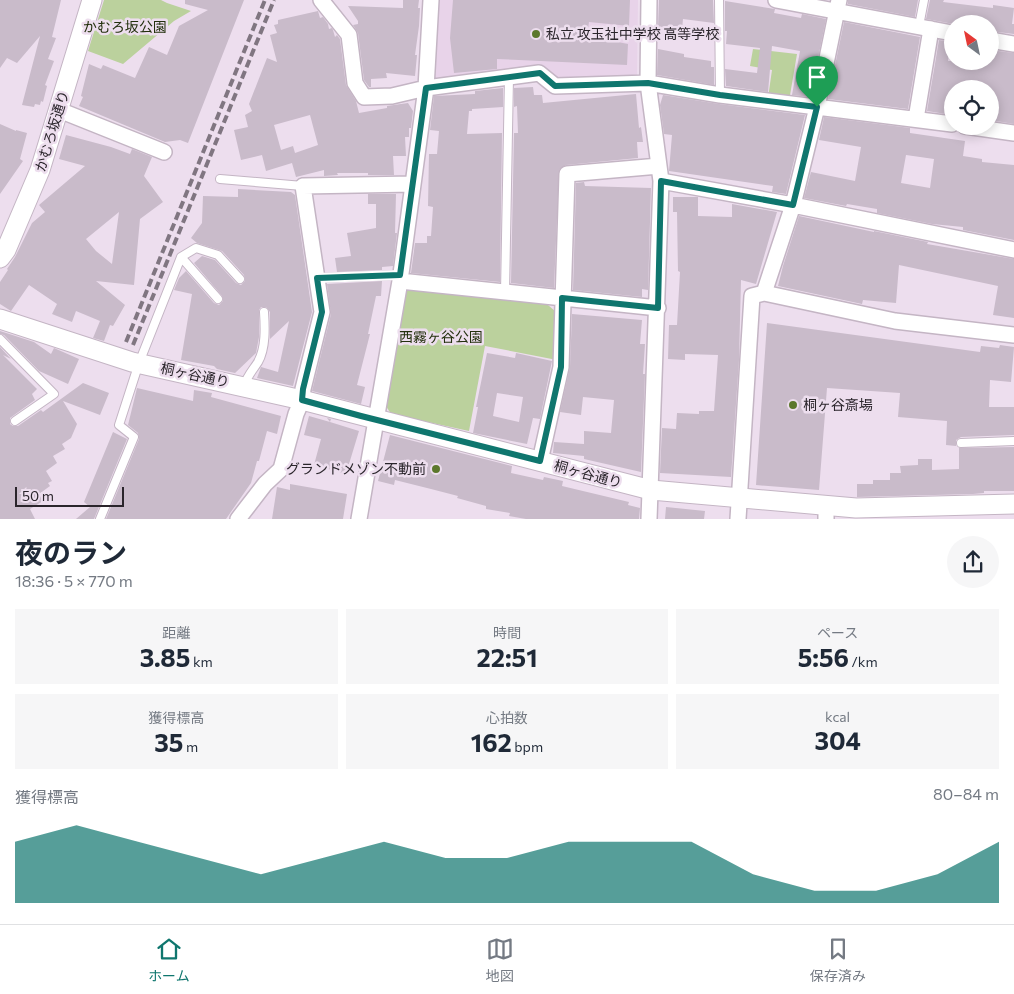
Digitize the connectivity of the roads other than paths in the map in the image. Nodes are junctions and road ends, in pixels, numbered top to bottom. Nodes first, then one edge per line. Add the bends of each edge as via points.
1 (92, 0) edge
2 (321, 0) edge
3 (431, 0) edge
4 (649, 0) edge
5 (719, 0) edge
6 (776, 0) edge
7 (924, 0) edge
8 (838, 6) edge
9 (925, 28) junction
10 (944, 32) edge
11 (999, 42) edge
12 (1014, 44) edge
13 (509, 77) junction
14 (648, 83) junction
15 (426, 88) junction
16 (720, 95) junction
17 (817, 107) junction
18 (59, 110) junction
19 (916, 119) junction
20 (944, 123) edge
21 (999, 131) edge
22 (1014, 133) edge
23 (164, 152) dead end
24 (660, 174) junction
25 (220, 179) dead end
26 (413, 184) junction
27 (303, 186) junction
28 (793, 205) junction
29 (1014, 250) edge
30 (181, 257) junction
31 (0, 258) edge
32 (317, 278) junction
33 (400, 278) junction
34 (240, 279) dead end
35 (505, 292) junction
36 (764, 293) junction
37 (218, 298) dead end
38 (562, 298) junction
39 (658, 308) junction
40 (264, 312) dead end
41 (0, 319) edge
42 (1014, 335) edge
43 (0, 339) edge
44 (139, 363) junction
45 (244, 386) junction
46 (302, 400) junction
47 (376, 420) junction
48 (15, 421) dead end
49 (1014, 442) edge
50 (961, 443) dead end
51 (540, 461) junction
52 (651, 490) junction
53 (740, 498) junction
54 (1014, 504) edge
55 (826, 512) edge
56 (903, 513) edge
57 (100, 519) edge
58 (238, 519) edge
59 (359, 519) edge
60 (649, 519) edge
61 (738, 519) edge

1 - 18 street, かむろ坂通り
2 - 15 street via 349,35 355,83 364,97 392,96
3 - 15 street
4 - 14 street
5 - 16 lane
6 - 8 street
7 - 9 lane
8 - 9 street
8 - 17 street
9 - 10 street
9 - 19 street
11 - 12 street
13 - 14 street via 540,73 555,86
13 - 15 street
13 - 35 lane
14 - 16 street
14 - 24 street
15 - 26 street
16 - 17 street
17 - 19 street
17 - 28 street
18 - 23 street
18 - 31 street, かむろ坂通り via 40,170
19 - 20 street
21 - 22 street
24 - 28 street
24 - 38 street via 566,174
24 - 39 street
25 - 27 lane
26 - 27 street
26 - 33 street
27 - 32 street
28 - 29 street
28 - 36 street
30 - 34 lane via 196,248 218,255
30 - 37 lane
30 - 44 lane
32 - 33 lane
32 - 46 street via 322,312
33 - 35 street
33 - 47 street
35 - 38 street
36 - 42 street via 895,321
36 - 53 street via 752,296
38 - 39 street
38 - 51 street via 561,367
39 - 52 street
40 - 45 lane via 265,334 259,360
41 - 44 street, 桐ヶ谷通り
43 - 48 lane via 54,394
44 - 45 street, 桐ヶ谷通り
44 - 57 lane via 119,425 134,438
45 - 46 street, 桐ヶ谷通り
46 - 47 street, 桐ヶ谷通り
46 - 58 street via 281,469
47 - 51 street, 桐ヶ谷通り
47 - 59 street
49 - 50 lane
51 - 52 street, 桐ヶ谷通り
52 - 53 street, 桐ヶ谷通り
52 - 60 street
53 - 55 street, 桐ヶ谷通り
53 - 61 street
54 - 56 street, 桐ヶ谷通り
55 - 56 street, 桐ヶ谷通り via 856,508

